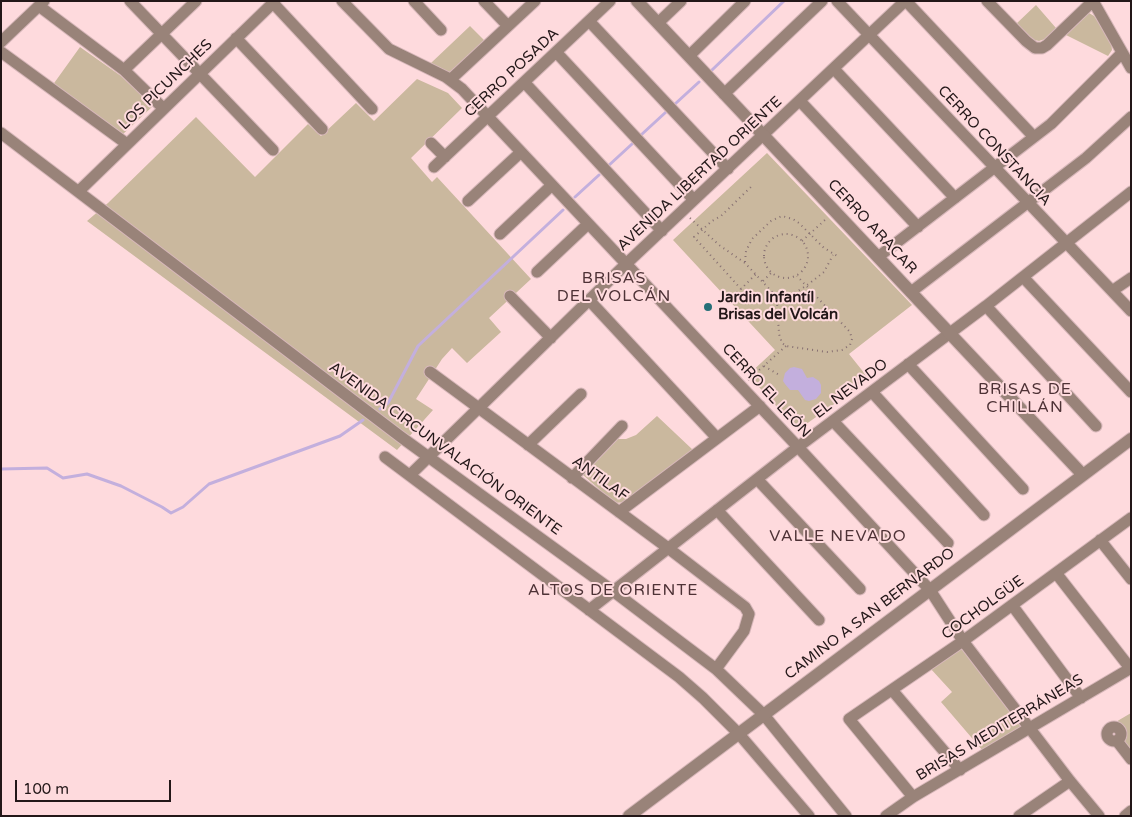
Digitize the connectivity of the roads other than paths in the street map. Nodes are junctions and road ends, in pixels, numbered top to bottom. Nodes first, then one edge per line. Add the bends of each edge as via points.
1 (130, 1) edge
2 (196, 1) edge
3 (342, 1) edge
4 (414, 1) edge
5 (484, 1) edge
6 (535, 1) edge
7 (610, 1) edge
8 (637, 1) edge
9 (681, 1) edge
10 (745, 1) edge
11 (822, 1) edge
12 (837, 1) edge
13 (906, 1) edge
14 (987, 1) edge
15 (1093, 1) edge
16 (274, 2) edge
17 (36, 4) edge
18 (589, 21) junction
19 (658, 24) junction
20 (508, 26) junction
21 (441, 30) dead end
22 (162, 34) junction
23 (869, 36) junction
24 (236, 38) junction
25 (1, 42) edge
26 (1, 52) edge
27 (556, 52) junction
28 (1122, 53) junction
29 (689, 56) junction
30 (1131, 68) edge
31 (834, 69) junction
32 (124, 70) junction
33 (200, 73) junction
34 (450, 80) junction
35 (524, 82) junction
36 (724, 94) junction
37 (800, 101) junction
38 (163, 108) junction
39 (372, 108) dead end
40 (487, 116) junction
41 (1131, 117) edge
42 (322, 129) dead end
43 (1, 133) edge
44 (763, 135) junction
45 (1034, 137) junction
46 (431, 143) dead end
47 (127, 144) junction
48 (273, 150) dead end
49 (520, 152) junction
50 (445, 157) junction
51 (434, 167) dead end
52 (994, 168) junction
53 (728, 169) junction
54 (552, 185) junction
55 (79, 191) junction
56 (1131, 192) edge
57 (955, 198) junction
58 (694, 200) junction
59 (468, 201) dead end
60 (1028, 203) junction
61 (588, 224) junction
62 (918, 226) junction
63 (662, 231) junction
64 (500, 234) dead end
65 (1066, 244) junction
66 (878, 257) junction
67 (626, 264) junction
68 (537, 272) dead end
69 (1023, 277) junction
70 (1131, 278) edge
71 (1112, 291) junction
72 (911, 292) junction
73 (510, 296) dead end
74 (589, 300) junction
75 (986, 306) junction
76 (1131, 310) edge
77 (950, 333) junction
78 (550, 338) junction
79 (908, 364) junction
80 (430, 372) dead end
81 (872, 392) junction
82 (1131, 392) edge
83 (581, 394) dead end
84 (760, 406) junction
85 (479, 408) junction
86 (833, 421) junction
87 (622, 426) dead end
88 (1096, 426) dead end
89 (718, 438) junction
90 (1131, 439) edge
91 (528, 445) junction
92 (798, 447) junction
93 (385, 457) dead end
94 (429, 457) junction
95 (410, 475) junction
96 (1083, 475) junction
97 (572, 478) junction
98 (757, 479) junction
99 (1023, 489) dead end
100 (718, 510) junction
101 (619, 512) junction
102 (984, 515) dead end
103 (1131, 518) edge
104 (1100, 540) junction
105 (948, 543) dead end
106 (668, 548) junction
107 (1056, 573) junction
108 (1131, 579) edge
109 (860, 590) dead end
110 (930, 590) junction
111 (613, 591) junction
112 (1012, 605) junction
113 (589, 610) junction
114 (819, 620) dead end
115 (963, 641) junction
116 (1130, 668) edge
117 (716, 669) junction
118 (892, 690) junction
119 (1080, 698) junction
120 (764, 715) junction
121 (1030, 727) junction
122 (739, 734) junction
123 (1117, 741) dead end
124 (1131, 759) edge
125 (960, 770) junction
126 (1070, 781) junction
127 (913, 797) junction
128 (1131, 811) edge
129 (629, 816) edge
130 (809, 816) edge
131 (846, 816) edge
132 (886, 816) edge
133 (1019, 816) edge
134 (1099, 816) edge
135 (1125, 816) edge

1 - 22 street
2 - 22 street
3 - 34 street, CERRO EL LEÓN via 389,49
4 - 21 street
5 - 20 street
6 - 20 street
7 - 18 street, CERRO POSADA
8 - 19 street, CERRO ARACAR
9 - 19 street
10 - 29 street
11 - 36 street
12 - 23 street, CERRO CONSTANCIA
13 - 23 street, AVENIDA LIBERTAD ORIENTE
13 - 45 street
14 - 15 street via 1026,42 1042,48
15 - 28 street
16 - 24 street, LOS PICUNCHES
16 - 39 street
17 - 25 street
17 - 32 street
18 - 27 street, CERRO POSADA
18 - 53 street
19 - 29 street, CERRO ARACAR
20 - 34 street
22 - 32 street
22 - 33 street
23 - 31 street, AVENIDA LIBERTAD ORIENTE
23 - 52 street, CERRO CONSTANCIA
24 - 33 street, LOS PICUNCHES
24 - 42 street
26 - 47 street
27 - 35 street, CERRO POSADA
27 - 58 street
28 - 30 street
28 - 45 street
29 - 36 street, CERRO ARACAR
31 - 37 street, AVENIDA LIBERTAD ORIENTE
31 - 57 street
32 - 38 street
33 - 38 street, LOS PICUNCHES
33 - 48 street
34 - 40 street, CERRO EL LEÓN
35 - 40 street, CERRO POSADA
35 - 63 street
36 - 44 street, CERRO ARACAR
37 - 44 street, AVENIDA LIBERTAD ORIENTE
37 - 62 street
38 - 47 street, LOS PICUNCHES
40 - 49 street, CERRO EL LEÓN
40 - 50 street, CERRO POSADA
41 - 60 street via 1086,158
43 - 55 street, AVENIDA CIRCUNVALACIÓN ORIENTE
44 - 53 street, AVENIDA LIBERTAD ORIENTE
44 - 66 street, CERRO ARACAR
45 - 52 street
46 - 50 street
47 - 55 street, LOS PICUNCHES
49 - 54 street, CERRO EL LEÓN
49 - 59 street
50 - 51 street, CERRO POSADA
52 - 57 street
52 - 60 street, CERRO CONSTANCIA
53 - 58 street, AVENIDA LIBERTAD ORIENTE
54 - 61 street, CERRO EL LEÓN
54 - 64 street
55 - 94 street, AVENIDA CIRCUNVALACIÓN ORIENTE
56 - 65 street, EL NEVADO
57 - 62 street
58 - 63 street, AVENIDA LIBERTAD ORIENTE
60 - 65 street, CERRO CONSTANCIA
60 - 72 street
61 - 67 street, CERRO EL LEÓN
61 - 68 street
62 - 66 street
63 - 67 street, AVENIDA LIBERTAD ORIENTE
65 - 69 street, EL NEVADO
65 - 71 street, CERRO CONSTANCIA
66 - 72 street, CERRO ARACAR
67 - 74 street, AVENIDA LIBERTAD ORIENTE
67 - 84 street, CERRO EL LEÓN
69 - 75 street, EL NEVADO
69 - 82 street
70 - 71 street
71 - 76 street, CERRO CONSTANCIA
72 - 77 street, CERRO ARACAR
73 - 78 street
74 - 78 street, AVENIDA LIBERTAD ORIENTE
74 - 89 street
75 - 77 street, EL NEVADO
75 - 88 street
77 - 79 street, EL NEVADO
77 - 96 street, CERRO ARACAR
78 - 85 street, AVENIDA LIBERTAD ORIENTE
79 - 81 street, EL NEVADO
79 - 99 street
80 - 85 street, ANTILAF
81 - 86 street, EL NEVADO
81 - 102 street
83 - 91 street
84 - 89 street
84 - 92 street, CERRO EL LEÓN
85 - 91 street, ANTILAF
85 - 94 street, AVENIDA LIBERTAD ORIENTE
86 - 92 street, EL NEVADO
86 - 105 street
87 - 97 street
89 - 101 street
90 - 96 street, CAMINO A SAN BERNARDO
91 - 97 street, ANTILAF
92 - 98 street, EL NEVADO
92 - 110 street, CERRO EL LEÓN
93 - 95 street
94 - 95 street, AVENIDA LIBERTAD ORIENTE
94 - 111 street, AVENIDA CIRCUNVALACIÓN ORIENTE
95 - 113 street
96 - 110 street, CAMINO A SAN BERNARDO
97 - 101 street, ANTILAF
98 - 100 street, EL NEVADO
98 - 109 street
100 - 106 street, EL NEVADO
100 - 114 street
101 - 106 street, ANTILAF
103 - 104 street, COCHOLGÜE
104 - 107 street, COCHOLGÜE
104 - 108 street
106 - 111 street, EL NEVADO
106 - 117 street, ANTILAF via 745,607 749,614 744,631
107 - 112 street, COCHOLGÜE
107 - 116 street
110 - 115 street, CERRO EL LEÓN
110 - 120 street, CAMINO A SAN BERNARDO
111 - 113 street, EL NEVADO
111 - 117 street, AVENIDA CIRCUNVALACIÓN ORIENTE
112 - 115 street, COCHOLGÜE
112 - 119 street
113 - 122 street via 679,677
115 - 118 street, COCHOLGÜE
115 - 121 street, CERRO EL LEÓN
116 - 119 street, BRISAS MEDITERRÁNEAS
117 - 120 street, AVENIDA CIRCUNVALACIÓN ORIENTE
118 - 125 street
118 - 127 street, COCHOLGÜE via 849,719
119 - 121 street, BRISAS MEDITERRÁNEAS
120 - 122 street, CAMINO A SAN BERNARDO
120 - 131 street, AVENIDA CIRCUNVALACIÓN ORIENTE
121 - 125 street, BRISAS MEDITERRÁNEAS
121 - 126 street, CERRO EL LEÓN
122 - 129 street, CAMINO A SAN BERNARDO
122 - 130 street
123 - 124 street
125 - 127 street, BRISAS MEDITERRÁNEAS
126 - 133 street
126 - 134 street, CERRO EL LEÓN
127 - 132 street, BRISAS MEDITERRÁNEAS
128 - 135 street

